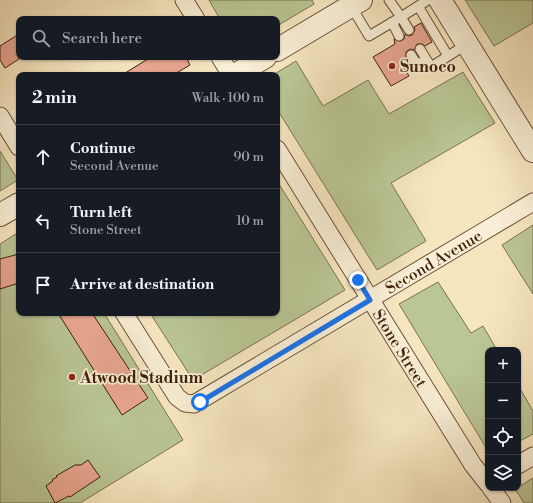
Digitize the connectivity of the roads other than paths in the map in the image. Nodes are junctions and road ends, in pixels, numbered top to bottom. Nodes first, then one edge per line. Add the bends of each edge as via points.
1 (184, 0) edge
2 (389, 0) edge
3 (428, 0) edge
4 (440, 0) edge
5 (356, 3) edge
6 (418, 6) junction
7 (194, 16) edge
8 (401, 17) junction
9 (392, 22) junction
10 (409, 30) dead end
11 (399, 36) dead end
12 (466, 44) junction
13 (280, 48) edge
14 (420, 49) dead end
15 (411, 55) dead end
16 (448, 56) junction
17 (222, 60) edge
18 (260, 60) edge
19 (428, 62) junction
20 (229, 72) edge
21 (240, 72) edge
22 (0, 116) edge
23 (16, 142) edge
24 (533, 150) edge
25 (280, 155) edge
26 (533, 202) edge
27 (16, 206) edge
28 (0, 215) edge
29 (370, 300) junction
30 (126, 316) edge
31 (533, 456) edge
32 (521, 464) edge
33 (485, 480) edge
34 (493, 491) edge
35 (502, 503) edge

1 - 7 street
2 - 8 lane
3 - 6 lane
4 - 12 street
5 - 9 lane via 369,36
5 - 13 street
6 - 8 lane
6 - 16 lane
8 - 9 lane
8 - 10 lane
9 - 11 lane
12 - 16 lane
12 - 24 street
14 - 19 lane
15 - 19 lane via 416,63
16 - 19 lane via 431,67
17 - 20 street
18 - 21 street
22 - 23 street
25 - 29 street, Stone Street
26 - 29 street, Second Avenue
27 - 28 street
29 - 30 street, Second Avenue via 197,403 189,404 176,397
29 - 33 street, Stone Street
31 - 32 street
34 - 35 street

